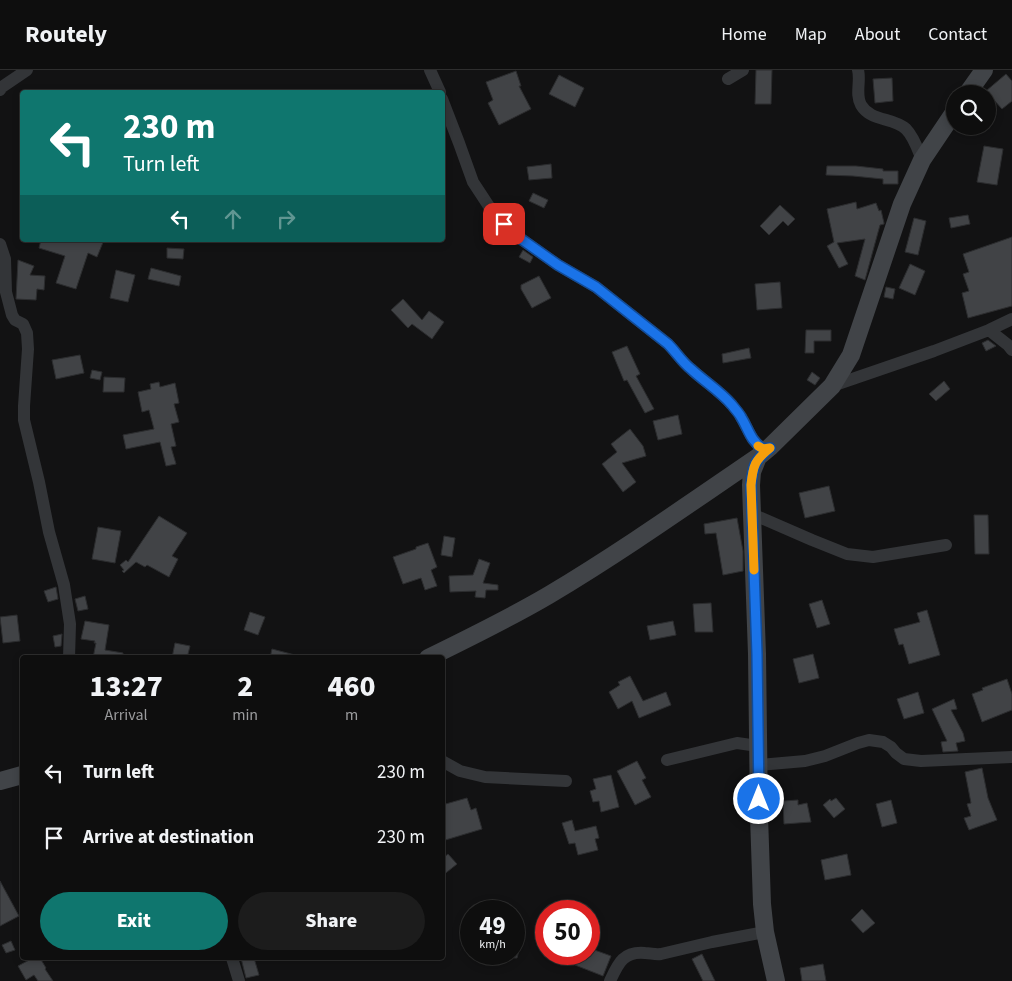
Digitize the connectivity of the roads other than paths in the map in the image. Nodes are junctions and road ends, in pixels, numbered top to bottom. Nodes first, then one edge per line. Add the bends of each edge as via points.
1 (26, 70) edge
2 (430, 70) edge
3 (743, 70) edge
4 (858, 70) edge
5 (984, 70) edge
6 (728, 79) dead end
7 (973, 85) edge
8 (0, 90) edge
9 (439, 90) edge
10 (445, 107) edge
11 (946, 125) edge
12 (922, 160) junction
13 (0, 244) edge
14 (1012, 319) edge
15 (989, 330) junction
16 (1012, 350) edge
17 (832, 386) junction
18 (764, 452) junction
19 (752, 514) junction
20 (946, 545) dead end
21 (69, 655) edge
22 (434, 655) edge
23 (758, 746) junction
24 (1012, 758) edge
25 (667, 760) dead end
26 (445, 762) edge
27 (759, 765) junction
28 (20, 775) edge
29 (0, 780) edge
30 (566, 781) dead end
31 (765, 932) junction
32 (233, 960) edge
33 (239, 981) edge
34 (610, 981) edge
35 (776, 981) edge

1 - 8 street
2 - 9 street
3 - 6 street
4 - 12 street via 862,106 868,114 905,128
5 - 7 main road
10 - 18 street via 473,182 494,214 514,234 596,287 668,344 732,405 756,445
11 - 12 main road
12 - 17 main road via 902,204 851,355
13 - 21 street via 12,315 23,324 27,333 24,420 64,586 70,624
14 - 15 street
15 - 16 street
15 - 17 street
17 - 18 main road
18 - 19 main road via 752,472
18 - 22 main road via 643,536 548,595
19 - 20 street via 847,554 872,557
19 - 23 main road
23 - 25 street via 737,743
23 - 27 main road
24 - 27 street via 904,759 891,746 869,740 805,761
26 - 30 street via 460,771 485,777
27 - 31 main road
28 - 29 main road
31 - 34 street via 662,954 636,953 618,963
31 - 35 main road
32 - 33 street

